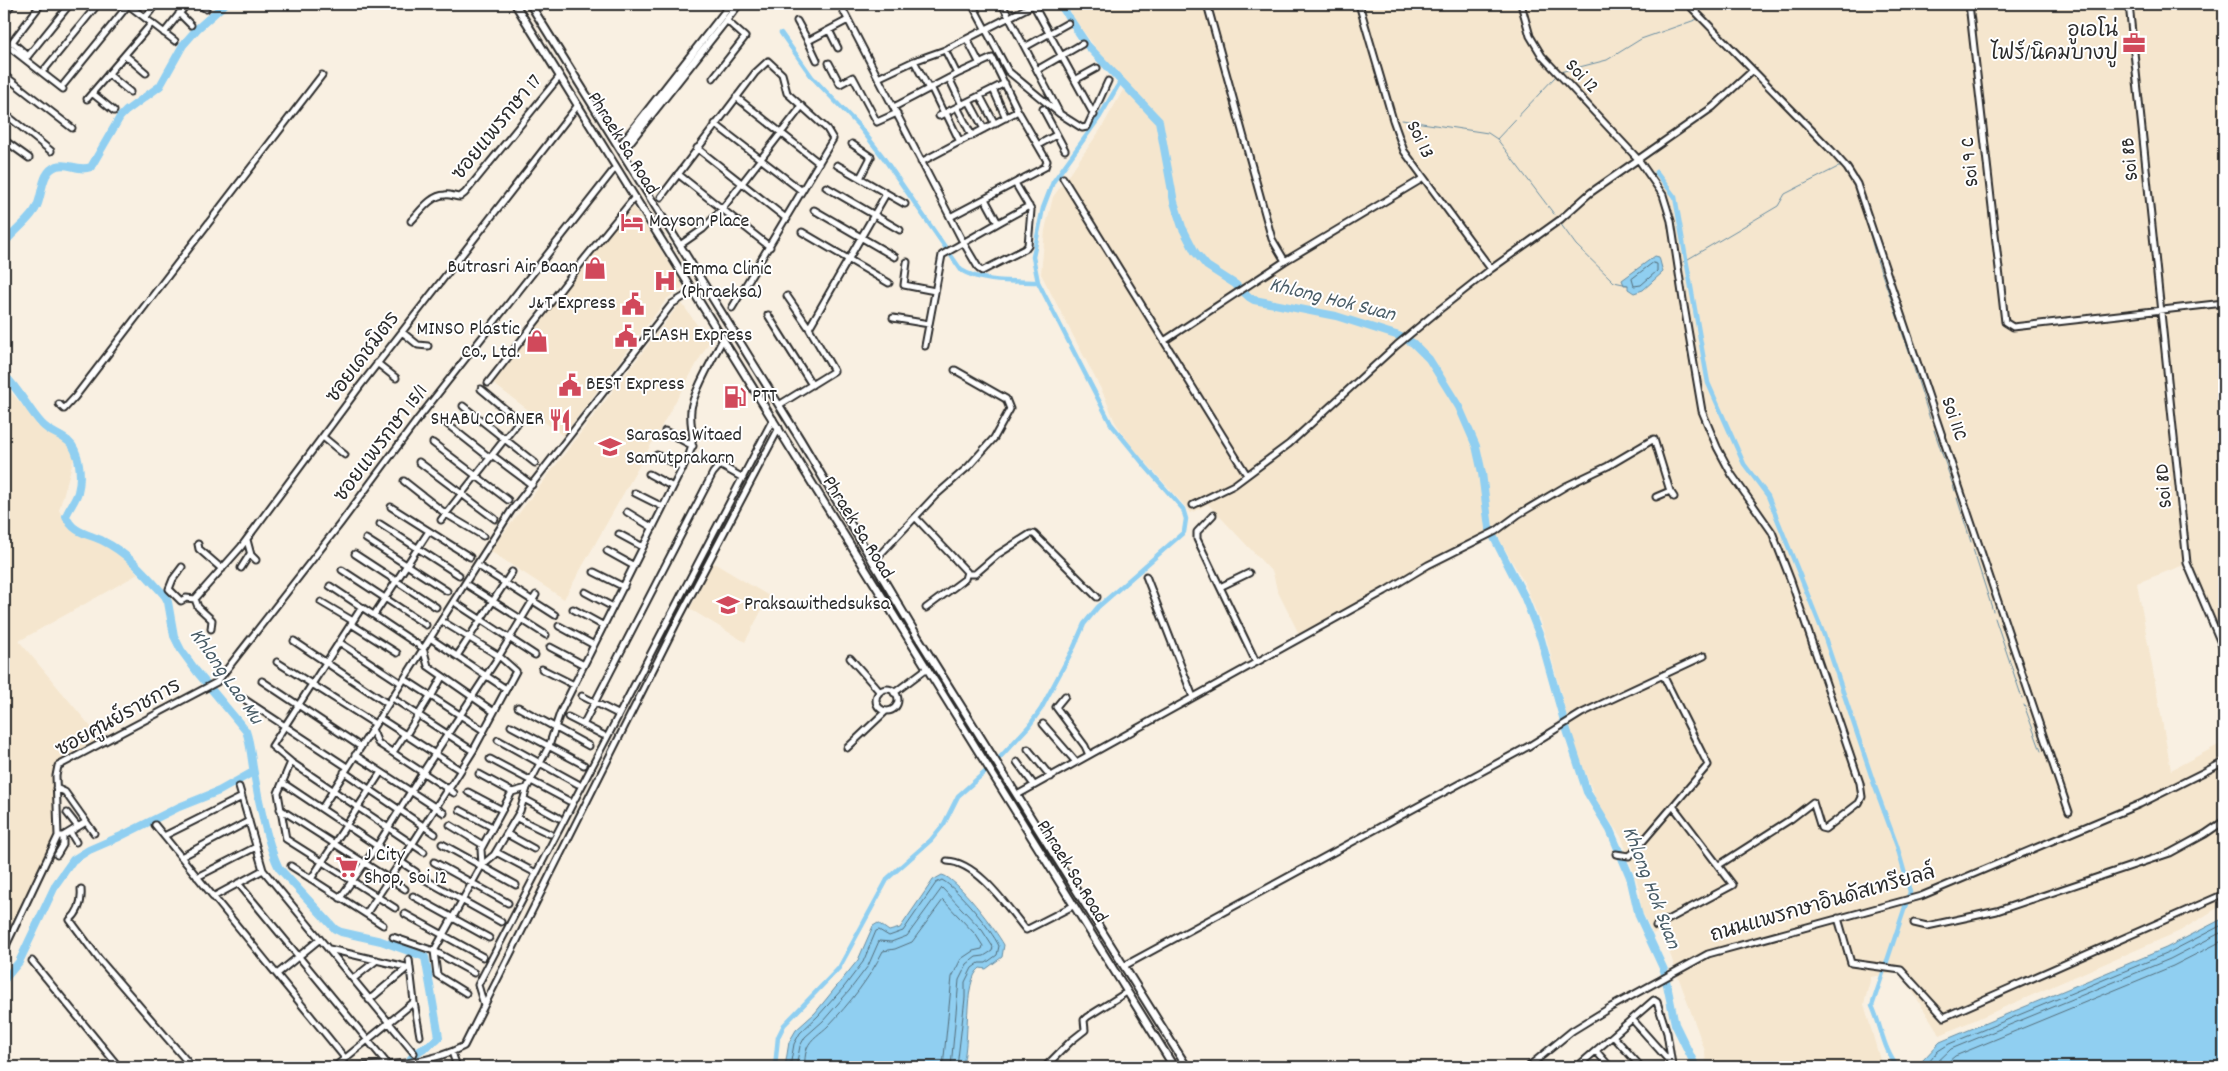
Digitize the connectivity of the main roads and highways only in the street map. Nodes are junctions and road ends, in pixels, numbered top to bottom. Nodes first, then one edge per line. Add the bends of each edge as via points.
1 (515, 4) edge
2 (530, 4) edge
3 (731, 4) edge
4 (739, 4) edge
5 (620, 149) junction
6 (820, 475) junction
7 (810, 482) junction
8 (1165, 1032) junction
9 (1156, 1038) junction
10 (1174, 1067) edge
11 (1187, 1067) edge

1 - 7 main road, Phraek Sa Road
2 - 5 main road, Phraek Sa Road
3 - 5 main road
4 - 5 main road
5 - 6 main road, Phraek Sa Road
6 - 7 main road
6 - 8 main road, Phraek Sa Road
7 - 9 main road, Phraek Sa Road
8 - 9 main road
8 - 11 main road, Phraek Sa Road
9 - 10 main road, Phraek Sa Road

